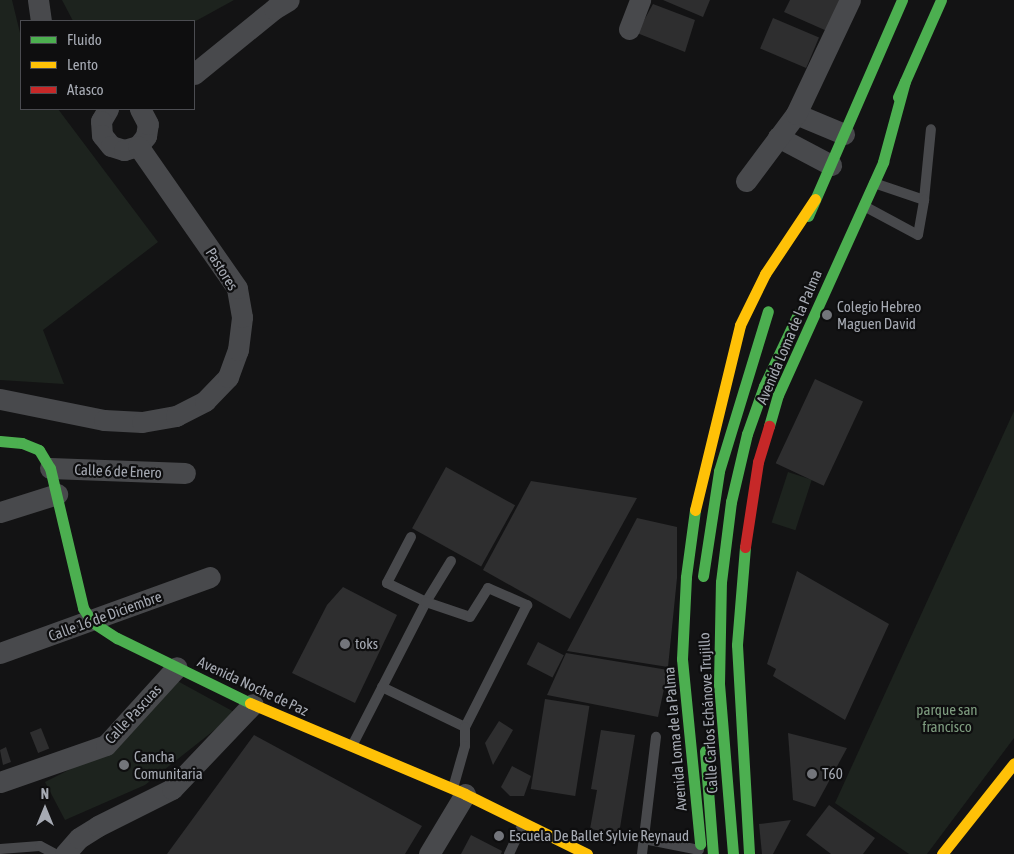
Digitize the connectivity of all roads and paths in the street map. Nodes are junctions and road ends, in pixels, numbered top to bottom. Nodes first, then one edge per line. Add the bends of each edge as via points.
1 (38, 0) edge
2 (289, 0) edge
3 (640, 0) edge
4 (850, 0) edge
5 (902, 0) edge
6 (941, 0) edge
7 (40, 20) edge
8 (629, 29) dead end
9 (195, 73) edge
10 (905, 81) junction
11 (108, 110) edge
12 (148, 114) edge
13 (796, 114) junction
14 (931, 129) dead end
15 (844, 134) junction
16 (778, 138) junction
17 (138, 146) junction
18 (872, 153) dead end
19 (831, 165) junction
20 (746, 181) dead end
21 (873, 182) junction
22 (816, 199) junction
23 (924, 200) junction
24 (863, 205) junction
25 (790, 259) dead end
26 (770, 307) dead end
27 (800, 310) dead end
28 (0, 399) edge
29 (0, 441) edge
30 (50, 468) junction
31 (185, 473) dead end
32 (57, 494) junction
33 (0, 512) edge
34 (411, 537) dead end
35 (451, 561) dead end
36 (210, 577) dead end
37 (701, 591) dead end
38 (426, 602) junction
39 (92, 622) junction
40 (0, 653) edge
41 (177, 667) junction
42 (382, 687) junction
43 (740, 700) junction
44 (684, 702) junction
45 (253, 704) junction
46 (465, 727) junction
47 (704, 736) dead end
48 (656, 737) dead end
49 (352, 746) junction
50 (1014, 763) edge
51 (0, 782) edge
52 (459, 792) junction
53 (524, 823) junction
54 (644, 839) junction
55 (563, 842) junction
56 (0, 849) edge
57 (747, 852) edge
58 (702, 853) edge
59 (55, 854) edge
60 (65, 854) edge
61 (429, 854) edge
62 (509, 854) edge
63 (558, 854) edge
64 (587, 854) edge
65 (642, 854) edge
66 (713, 854) edge
67 (733, 854) edge
68 (942, 854) edge

1 - 7 street
2 - 9 street via 274,8
3 - 8 street
4 - 13 street
5 - 15 street, Avenida Loma de la Palma
6 - 10 street, Avenida Loma de la Palma
10 - 18 street, Avenida Loma de la Palma
10 - 21 street, Avenida Loma de la Palma via 883,162
11 - 17 street via 102,121 102,135 111,146 124,150
12 - 17 street via 146,136
13 - 15 street
13 - 16 street
14 - 23 lane
15 - 19 street, Avenida Loma de la Palma
16 - 19 street
16 - 20 street
17 - 28 street, Pastores via 237,288 242,317 238,350 228,377 198,405 176,416 142,422 104,420
19 - 22 street, Avenida Loma de la Palma
21 - 23 lane
21 - 24 street, Avenida Loma de la Palma
22 - 25 street, Avenida Loma de la Palma
22 - 44 street, Avenida Loma de la Palma via 765,274 744,317 718,402 697,492 686,577
23 - 24 lane via 918,235
24 - 43 street, Avenida Loma de la Palma via 778,395 758,462 744,542 738,626
26 - 37 street, bridge via 719,471
27 - 67 street, Calle Carlos Echánove Trujillo, bridge via 764,386 748,434 731,502 721,582 719,684
29 - 30 street via 22,442 39,450
30 - 31 street, Calle 6 de Enero
30 - 32 street
32 - 33 street
32 - 39 street via 83,608
34 - 38 lane via 387,583
35 - 38 lane
36 - 39 street, Calle 16 de Diciembre
38 - 42 lane
38 - 46 lane via 470,617 488,588 527,605
39 - 40 street, Calle 16 de Diciembre
39 - 41 street, Avenida Noche de Paz
41 - 45 street, Avenida Noche de Paz
41 - 51 street, Calle Pascuas via 106,745
42 - 46 lane
42 - 49 lane
43 - 44 street via 717,711
43 - 57 street, Avenida Loma de la Palma
44 - 58 street, Avenida Loma de la Palma
45 - 49 street, Avenida Noche de Paz
45 - 60 street via 172,789 98,826 79,838
46 - 52 lane
47 - 66 street, Calle Carlos Echánove Trujillo, bridge
48 - 54 lane
49 - 52 street, Avenida Noche de Paz
50 - 68 street
52 - 53 street, Avenida Noche de Paz
52 - 61 street
53 - 55 street, Avenida Noche de Paz
53 - 62 lane
54 - 58 lane
54 - 65 lane
55 - 63 lane
55 - 64 street, Avenida Noche de Paz
56 - 59 lane via 40,846

